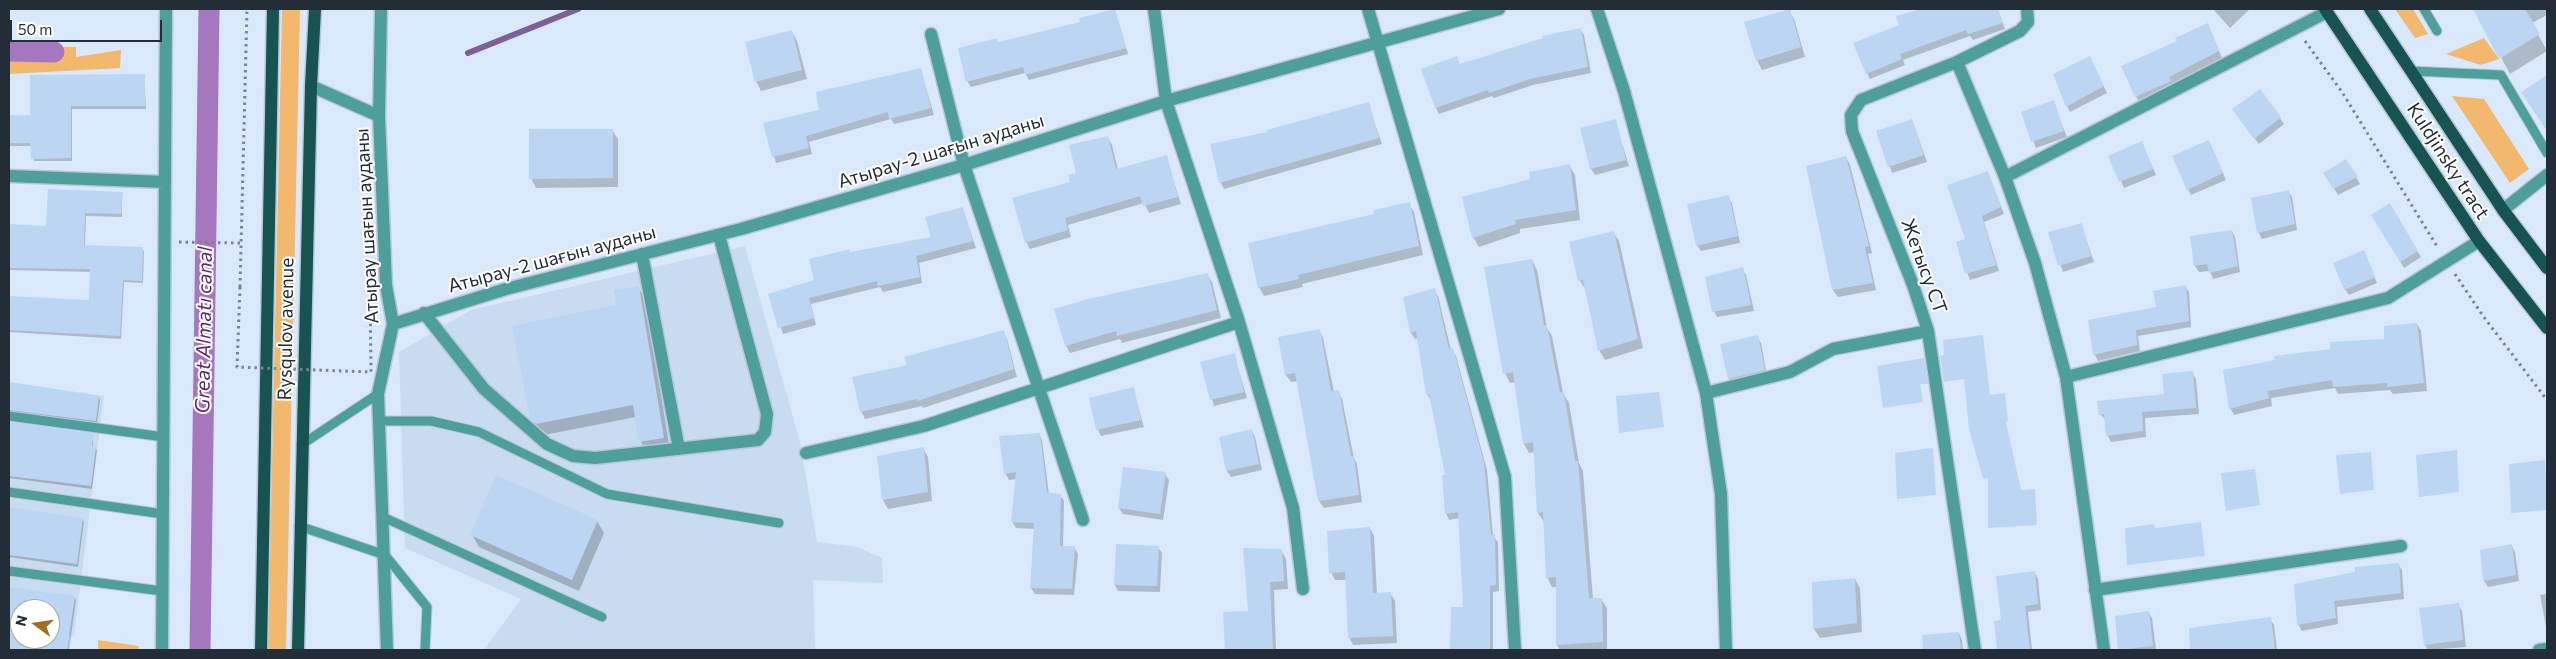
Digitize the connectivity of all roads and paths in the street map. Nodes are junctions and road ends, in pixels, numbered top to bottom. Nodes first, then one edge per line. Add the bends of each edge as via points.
1 (166, 9) edge
2 (247, 9) edge
3 (273, 9) edge
4 (315, 9) edge
5 (381, 9) edge
6 (1154, 9) edge
7 (1368, 9) edge
8 (1499, 9) edge
9 (1597, 9) edge
10 (2027, 9) edge
11 (2370, 9) edge
12 (2424, 9) edge
13 (2326, 10) edge
14 (2297, 29) junction
15 (2437, 31) dead end
16 (931, 34) dead end
17 (1379, 41) junction
18 (1957, 62) junction
19 (2410, 71) junction
20 (311, 86) junction
21 (1166, 101) junction
22 (379, 116) junction
23 (2547, 154) edge
24 (964, 165) junction
25 (2547, 174) edge
26 (9, 176) edge
27 (2005, 177) junction
28 (165, 182) junction
29 (2503, 210) junction
30 (719, 235) junction
31 (2478, 241) junction
32 (181, 242) dead end
33 (241, 243) junction
34 (642, 254) junction
35 (2446, 261) junction
36 (2547, 268) edge
37 (370, 288) dead end
38 (424, 314) junction
39 (1239, 322) junction
40 (393, 324) junction
41 (2547, 328) edge
42 (1928, 331) junction
43 (2066, 377) junction
44 (1040, 388) junction
45 (1706, 393) junction
46 (378, 394) junction
47 (2547, 400) edge
48 (9, 416) edge
49 (380, 421) junction
50 (164, 437) junction
51 (302, 445) junction
52 (678, 449) junction
53 (806, 453) dead end
54 (9, 492) edge
55 (163, 514) junction
56 (383, 517) junction
57 (1083, 520) dead end
58 (779, 523) dead end
59 (299, 526) junction
60 (2401, 546) dead end
61 (385, 555) junction
62 (9, 571) edge
63 (1303, 589) dead end
64 (2095, 590) junction
65 (162, 592) junction
66 (602, 617) dead end
67 (2547, 649) edge
68 (162, 650) edge
69 (261, 650) edge
70 (298, 650) edge
71 (387, 650) edge
72 (425, 650) edge
73 (1515, 650) edge
74 (1726, 650) edge
75 (1975, 650) edge
76 (2104, 650) edge
77 (2539, 650) edge

1 - 28 street
2 - 33 path
3 - 69 main road, Rysqulov avenue
4 - 20 main road, Rysqulov avenue
5 - 22 street, Атырау шағын ауданы
6 - 21 street
7 - 17 street
8 - 17 street, Атырау-2 шағын ауданы
9 - 45 street via 1624,91
10 - 18 street, Жетысу СТ via 2028,22 2020,31
11 - 19 main road, Kuldjinsky tract
12 - 15 lane
13 - 14 street
13 - 31 main road, Kuldjinsky tract
14 - 27 street
14 - 35 path via 2342,92
16 - 24 street
17 - 21 street, Атырау-2 шағын ауданы
17 - 73 street via 1505,477
18 - 27 street
18 - 42 street, Жетысу СТ via 1861,100 1851,114 1852,131
19 - 23 lane via 2501,75
19 - 29 main road, Kuldjinsky tract
20 - 22 street
20 - 51 main road, Rysqulov avenue
21 - 24 street, Атырау-2 шағын ауданы
21 - 39 street
22 - 40 street, Атырау шағын ауданы via 386,285
24 - 30 street, Атырау-2 шағын ауданы
24 - 44 street
25 - 29 street
26 - 28 street
27 - 43 street via 2035,263
28 - 50 street
29 - 36 main road, Kuldjinsky tract
30 - 34 street, Атырау-2 шағын ауданы
30 - 52 street via 767,414 764,432 758,440
31 - 35 street
31 - 41 main road, Kuldjinsky tract
32 - 33 path
33 - 37 path, bridge via 237,367 371,372
34 - 38 street, Атырау-2 шағын ауданы
34 - 52 street
35 - 43 street via 2388,298
35 - 47 path via 2482,316
38 - 40 street, Атырау-2 шағын ауданы
38 - 52 street via 484,389 547,444 573,456 595,458
39 - 44 street
39 - 63 street via 1293,508
40 - 46 street, Атырау шағын ауданы
42 - 45 street via 1833,348 1790,372
42 - 75 street, Жетысу СТ
43 - 64 street
44 - 53 street via 924,426
44 - 57 street
45 - 74 street via 1720,494
46 - 49 street, Атырау шағын ауданы
46 - 51 lane
48 - 50 lane
49 - 56 street, Атырау шағын ауданы
49 - 58 lane via 431,421 479,432 607,494
50 - 55 street
51 - 59 main road, Rysqulov avenue
54 - 55 lane
55 - 65 street
56 - 61 street, Атырау шағын ауданы
56 - 66 lane
59 - 61 lane
59 - 70 main road, Rysqulov avenue
60 - 64 street
61 - 71 street, Атырау шағын ауданы
61 - 72 lane via 427,607
62 - 65 lane
64 - 76 street
65 - 68 street
67 - 77 street

